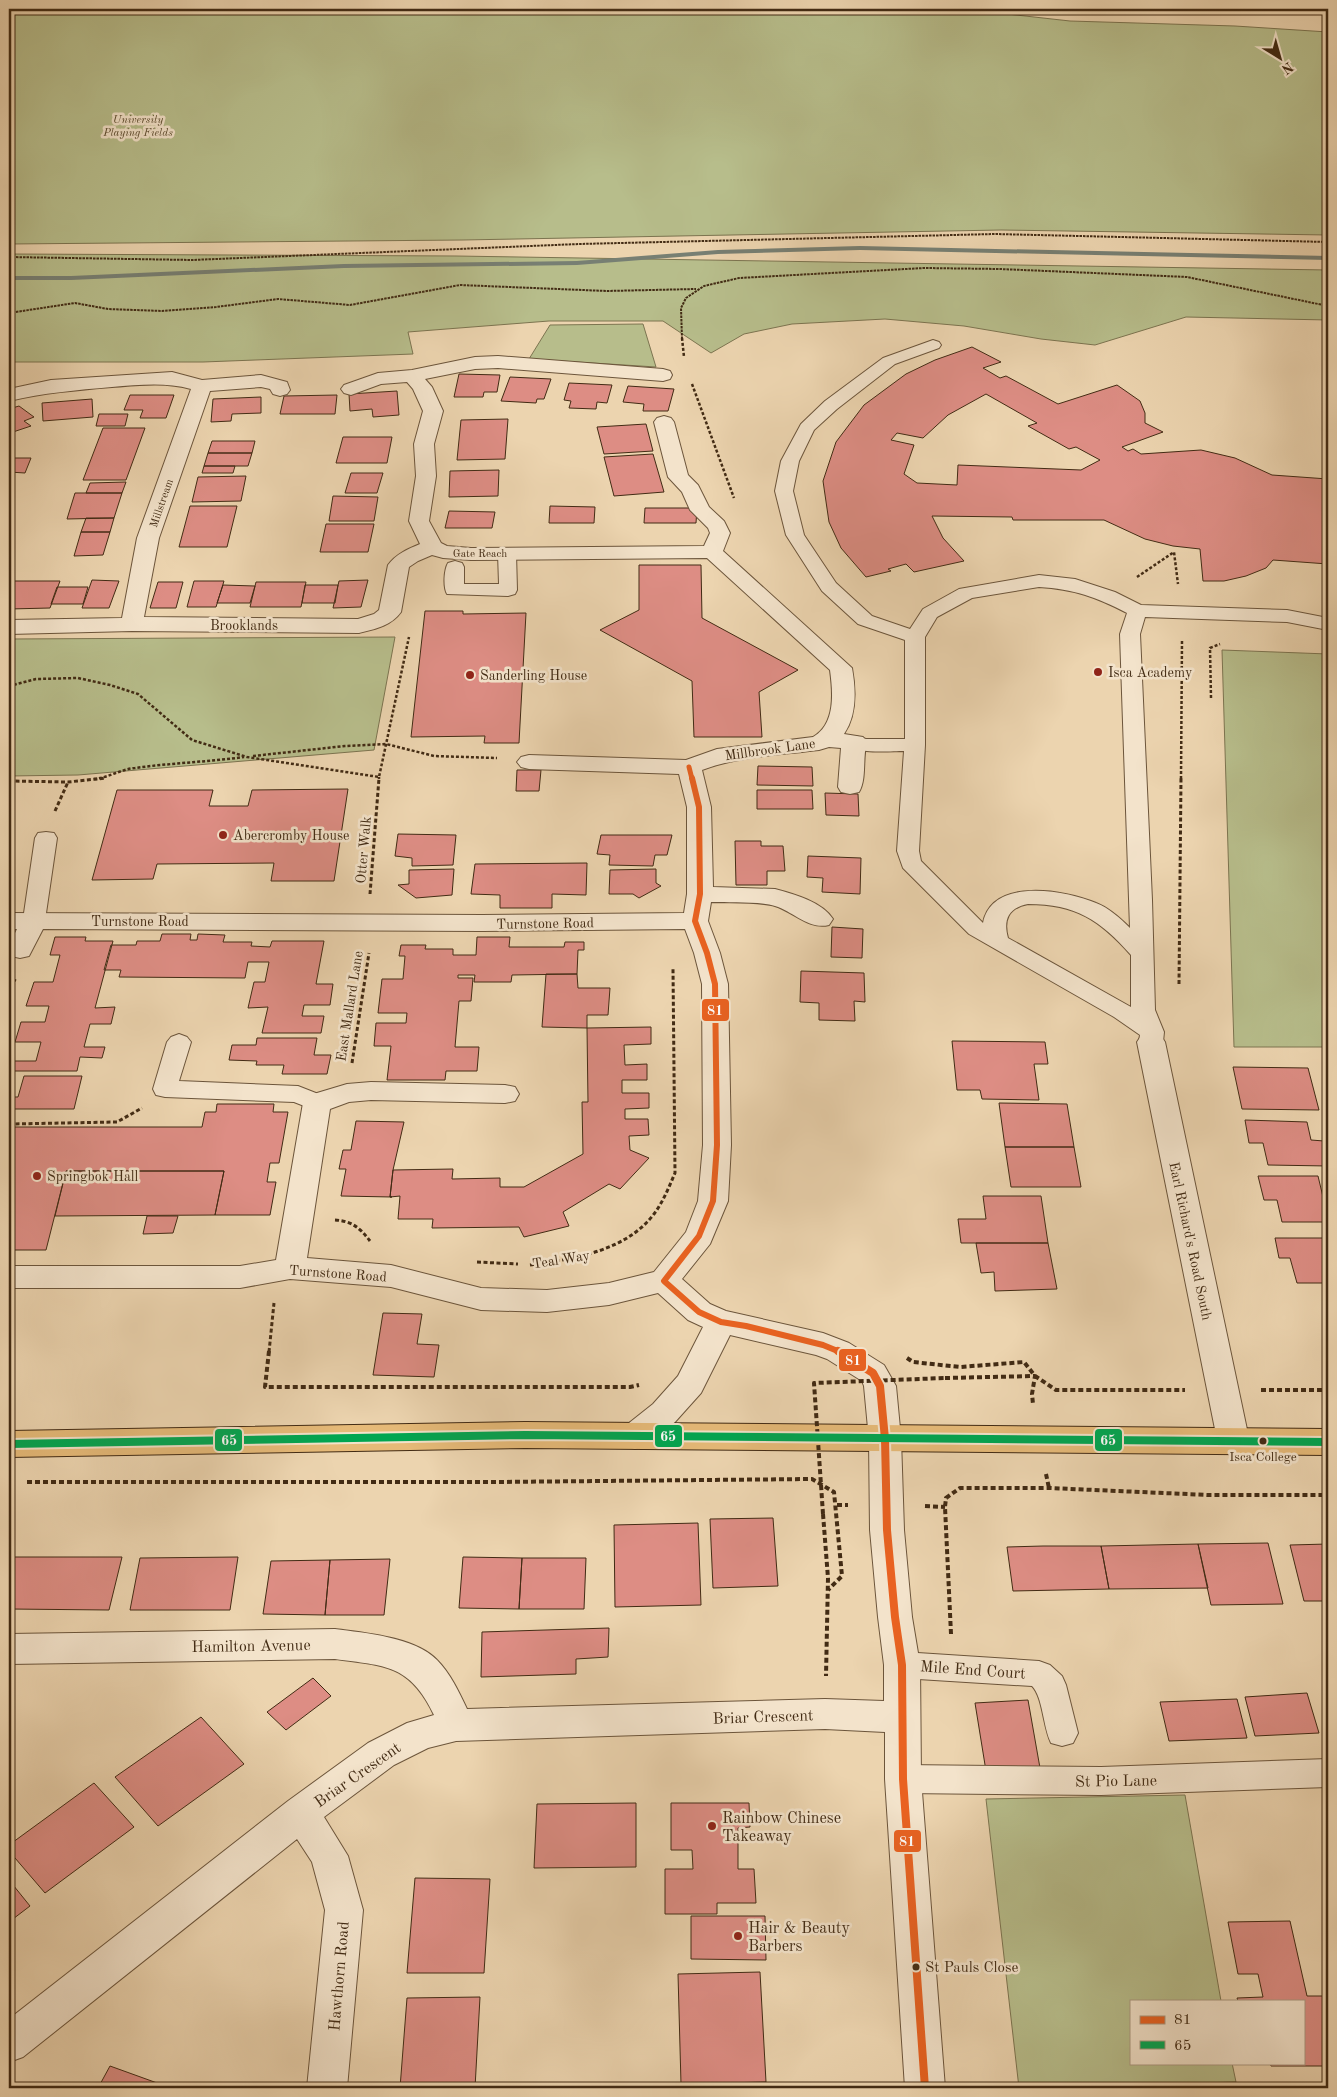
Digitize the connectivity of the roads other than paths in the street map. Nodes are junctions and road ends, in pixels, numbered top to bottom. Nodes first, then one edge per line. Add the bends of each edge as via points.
1 (932, 345) dead end
2 (663, 375) dead end
3 (412, 376) junction
4 (202, 386) junction
5 (280, 390) dead end
6 (351, 390) dead end
7 (9, 395) edge
8 (664, 422) dead end
9 (432, 547) junction
10 (508, 552) junction
11 (712, 552) junction
12 (454, 567) dead end
13 (1137, 611) junction
14 (132, 624) junction
15 (1328, 624) edge
16 (9, 627) edge
17 (915, 637) junction
18 (828, 740) junction
19 (855, 742) junction
20 (915, 745) junction
21 (529, 762) road end
22 (689, 766) junction
23 (850, 787) dead end
24 (46, 838) dead end
25 (697, 907) junction
26 (820, 919) dead end
27 (9, 920) edge
28 (34, 920) junction
29 (998, 942) junction
30 (20, 950) dead end
31 (1142, 954) junction
32 (1152, 1037) junction
33 (179, 1042) dead end
34 (505, 1094) dead end
35 (317, 1103) junction
36 (284, 1269) junction
37 (9, 1277) edge
38 (664, 1281) junction
39 (721, 1322) junction
40 (635, 1436) junction
41 (885, 1439) junction
42 (1233, 1440) junction
43 (1328, 1442) edge
44 (9, 1444) edge
45 (9, 1649) edge
46 (902, 1665) junction
47 (903, 1717) junction
48 (456, 1725) junction
49 (1062, 1733) dead end
50 (1328, 1772) edge
51 (903, 1779) junction
52 (302, 1813) junction
53 (9, 2043) edge
54 (327, 2088) edge
55 (925, 2088) edge

1 - 17 lane via 889,361 831,405 807,428 790,461 784,491 795,535 829,587 865,620
2 - 3 street via 498,362 475,363
3 - 6 street via 378,379
3 - 9 street via 422,387 433,411 424,444 426,476 419,521
4 - 5 street via 261,381 280,386
4 - 7 street via 172,378 139,379 51,386
4 - 14 street, Millstream via 148,538
8 - 11 street via 678,477 691,489 700,510 717,525 720,533
9 - 10 street, Gate Reach via 443,552
9 - 14 street, Brooklands via 410,556 399,566 390,612 382,619 359,626
10 - 11 street, Gate Reach
10 - 12 lane via 508,590 454,590
11 - 18 street, Millbrook Lane via 841,668 844,700 839,722
13 - 15 lane via 1287,616
13 - 17 lane via 1108,596 1068,583 1039,581 1012,584 966,593 930,613
13 - 31 lane via 1130,634
14 - 16 street, Brooklands
17 - 20 lane
18 - 19 street, Millbrook Lane
18 - 22 street, Millbrook Lane via 717,756
19 - 20 lane
19 - 23 street
20 - 29 lane via 908,851 911,862 954,908
21 - 22 street
22 - 25 street via 700,807
24 - 28 lane
25 - 26 street, Turnstone Road via 775,897
25 - 28 street, Turnstone Road via 644,920 618,922
25 - 38 street via 715,984 717,1145 713,1201 699,1236
27 - 28 street, Turnstone Road
28 - 30 street
29 - 31 lane via 994,927 996,916 1012,901 1029,897 1059,899 1097,912 1129,938
29 - 32 lane via 1122,1012
31 - 32 lane via 1143,1010
32 - 42 street, Earl Richard's Road South
33 - 35 lane via 165,1089 298,1094
34 - 35 street via 371,1091 347,1093
35 - 36 street
36 - 37 street, Turnstone Road via 240,1277
36 - 38 street, Turnstone Road via 391,1276 481,1299 547,1301 609,1294
38 - 39 street via 699,1312
39 - 40 street via 690,1384 664,1413
39 - 41 street via 823,1345 873,1374 880,1386
40 - 41 main road
40 - 44 main road via 525,1434
41 - 42 main road
41 - 46 street via 887,1530
42 - 43 main road
45 - 48 street, Hamilton Avenue via 335,1644 384,1652 419,1665 443,1695
46 - 47 street
46 - 49 lane, Mile End Court via 1039,1674 1051,1685
47 - 48 street, Briar Crescent via 825,1714
47 - 51 street
48 - 52 street, Briar Crescent via 420,1734 381,1754
50 - 51 lane, St Pio Lane via 1101,1781
51 - 55 street
52 - 53 street, Briar Crescent
52 - 54 street, Hawthorn Road via 329,1856 344,1910

